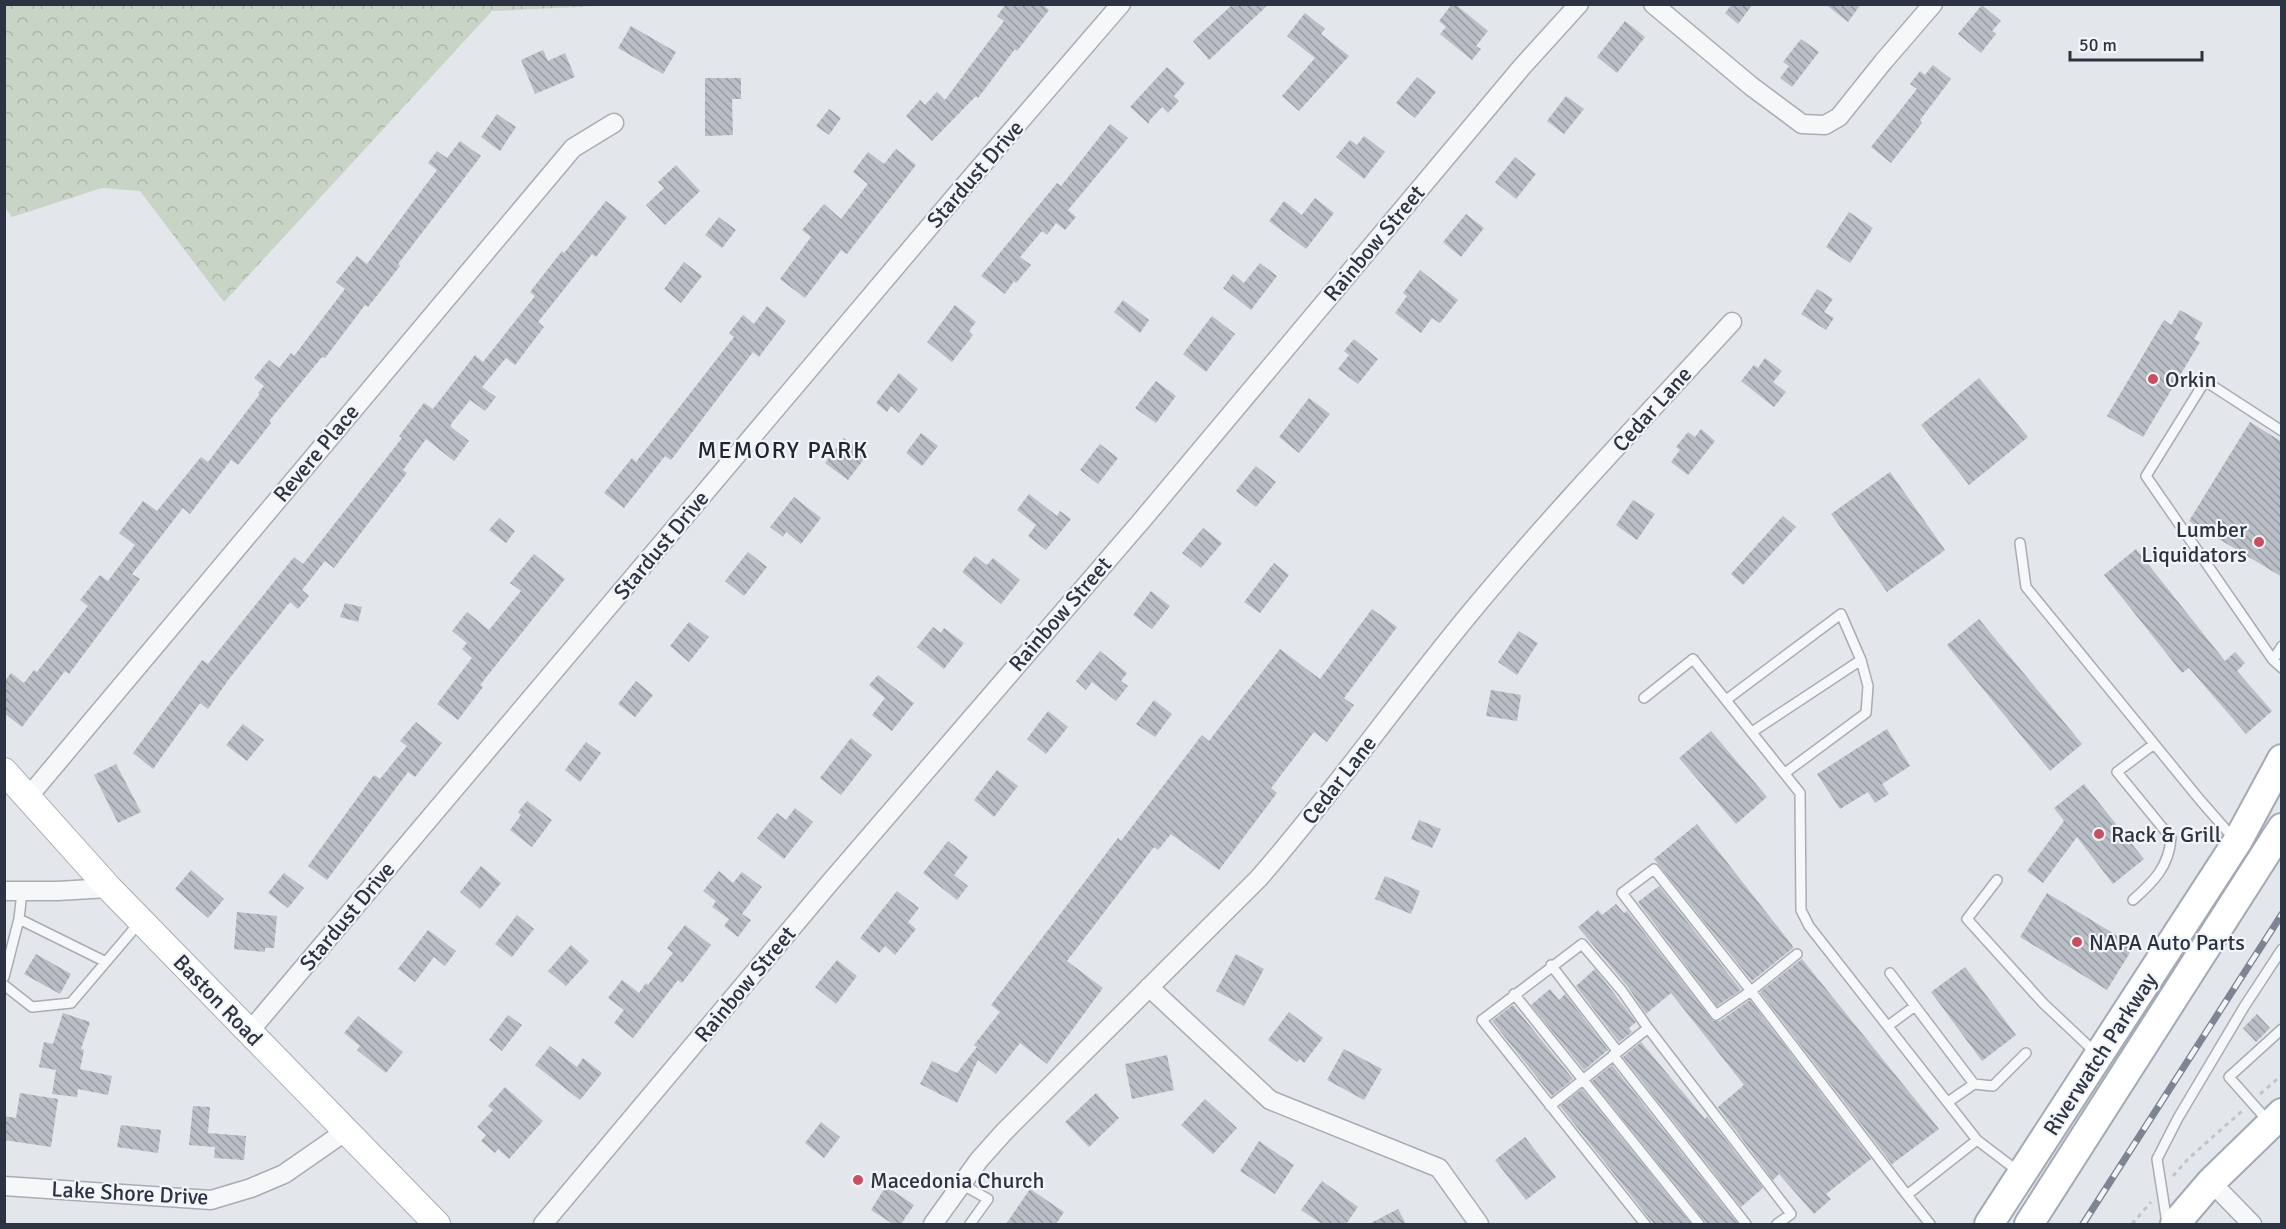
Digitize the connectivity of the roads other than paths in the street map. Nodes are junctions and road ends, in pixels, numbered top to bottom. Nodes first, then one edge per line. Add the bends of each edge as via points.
1 (1121, 4) edge
2 (1579, 4) edge
3 (1653, 4) edge
4 (1933, 4) edge
5 (614, 123) dead end
6 (1732, 322) dead end
7 (2282, 431) edge
8 (2019, 543) dead end
9 (2282, 646) edge
10 (1861, 660) junction
11 (2273, 660) junction
12 (2282, 668) edge
13 (1644, 698) dead end
14 (1726, 700) junction
15 (1752, 732) junction
16 (2154, 744) junction
17 (2282, 759) edge
18 (4, 771) edge
19 (1785, 774) junction
20 (29, 796) junction
21 (2282, 828) edge
22 (2237, 842) junction
23 (1997, 880) dead end
24 (109, 888) junction
25 (13, 891) edge
26 (2133, 900) dead end
27 (19, 919) junction
28 (141, 921) junction
29 (2282, 949) edge
30 (1797, 954) dead end
31 (106, 962) junction
32 (1551, 965) junction
33 (1890, 973) dead end
34 (4, 977) edge
35 (4, 985) edge
36 (1149, 987) junction
37 (1751, 991) junction
38 (1514, 994) junction
39 (1915, 1006) junction
40 (1888, 1026) junction
41 (1648, 1028) junction
42 (249, 1032) junction
43 (2279, 1035) edge
44 (1616, 1053) junction
45 (2026, 1053) dead end
46 (2099, 1056) junction
47 (1582, 1081) junction
48 (1974, 1084) junction
49 (1947, 1102) junction
50 (1550, 1106) junction
51 (2268, 1112) edge
52 (346, 1131) junction
53 (1977, 1140) junction
54 (2021, 1174) junction
55 (2211, 1182) junction
56 (961, 1184) junction
57 (4, 1186) edge
58 (1907, 1195) junction
59 (936, 1223) edge
60 (437, 1224) edge
61 (543, 1224) edge
62 (970, 1224) edge
63 (1479, 1224) edge
64 (1645, 1224) edge
65 (1699, 1224) edge
66 (1746, 1224) edge
67 (1777, 1224) edge
68 (1930, 1224) edge
69 (1989, 1224) edge
70 (2029, 1224) edge
71 (2168, 1224) edge
72 (2175, 1224) edge
73 (2252, 1224) edge

1 - 42 street, Stardust Drive
2 - 61 street, Rainbow Street
3 - 4 street via 1802,124 1825,125 1839,117
5 - 20 street, Revere Place via 573,148
6 - 36 street, Cedar Lane via 1515,559 1273,862
7 - 11 lane via 2205,381 2146,476
8 - 16 lane via 2026,587
9 - 11 lane
10 - 14 lane via 1841,614
10 - 15 lane
10 - 19 lane via 1868,686 1866,713
11 - 12 lane
13 - 14 lane via 1693,659
14 - 15 lane
15 - 19 lane
16 - 22 lane
16 - 26 lane via 2117,772 2171,838 2162,871
17 - 22 main road, Riverwatch Parkway
18 - 20 main road, Baston Road
19 - 40 lane via 1800,793 1801,910 1809,926
20 - 24 main road, Baston Road
21 - 70 main road, Riverwatch Parkway
22 - 46 main road, Riverwatch Parkway
23 - 46 lane via 1967,919 2043,1003
24 - 25 street
24 - 28 main road, Baston Road
25 - 27 lane
27 - 31 lane
27 - 34 lane
28 - 31 lane
28 - 42 main road, Baston Road
29 - 71 lane via 2238,1017 2157,1159
30 - 37 lane
31 - 35 lane via 71,1003 32,1007
32 - 38 lane
32 - 41 lane via 1582,944
32 - 44 lane
33 - 39 lane
36 - 56 street, Cedar Lane via 1004,1132
36 - 63 street via 1270,1100 1439,1168
37 - 37 lane via 1654,868 1622,893 1716,1015
37 - 58 lane
38 - 47 lane
38 - 50 lane via 1482,1020
39 - 40 lane
39 - 48 lane
40 - 49 lane
41 - 44 lane
41 - 67 lane via 1791,1214
42 - 52 main road, Baston Road
43 - 51 lane via 2229,1077
44 - 47 lane
44 - 66 lane
45 - 48 lane via 1993,1086
46 - 54 main road, Riverwatch Parkway
47 - 50 lane
47 - 65 lane
48 - 49 lane
49 - 53 lane
50 - 64 lane
51 - 55 main road
52 - 57 street, Lake Shore Drive via 284,1174 211,1200
52 - 60 main road, Baston Road
53 - 54 lane
53 - 58 lane
54 - 69 main road, Riverwatch Parkway
55 - 72 main road
55 - 73 street
56 - 59 street, Cedar Lane
56 - 62 lane via 988,1199
58 - 68 lane

